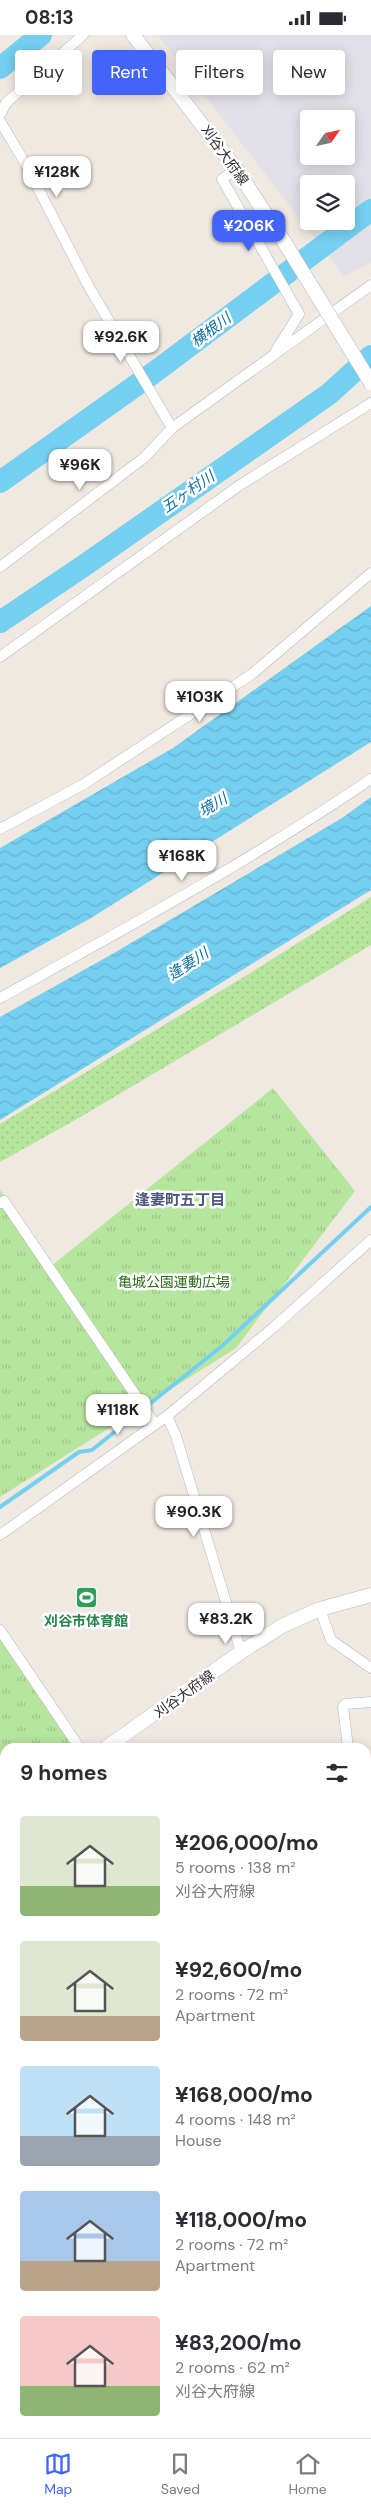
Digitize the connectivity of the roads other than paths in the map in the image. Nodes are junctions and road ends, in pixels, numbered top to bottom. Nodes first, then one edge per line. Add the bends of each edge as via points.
1 (83, 35) edge
2 (133, 35) edge
3 (0, 115) edge
4 (0, 121) edge
5 (236, 169) junction
6 (371, 285) edge
7 (274, 355) junction
8 (371, 383) edge
9 (371, 403) edge
10 (172, 428) junction
11 (0, 567) edge
12 (371, 573) edge
13 (0, 657) edge
14 (371, 779) edge
15 (0, 829) edge
16 (0, 998) edge
17 (0, 1203) edge
18 (371, 1240) edge
19 (167, 1416) junction
20 (156, 1424) junction
21 (0, 1535) edge
22 (371, 1595) edge
23 (320, 1609) junction
24 (0, 1630) edge
25 (241, 1652) junction
26 (371, 1668) edge
27 (371, 1702) edge
28 (76, 1743) edge
29 (113, 1743) edge
30 (347, 1743) edge

1 - 3 street via 6,103
2 - 5 main road, 刈谷大府線
4 - 10 street via 89,287
5 - 7 street via 222,179 299,314
5 - 8 main road, 刈谷大府線, bridge via 284,240
6 - 7 street
7 - 10 street
9 - 13 street via 240,485
10 - 11 street via 144,457
12 - 15 street via 252,674 84,783
14 - 16 street via 304,825 214,879
17 - 20 street via 4,1201
18 - 19 street via 274,1327
19 - 20 street
19 - 25 street
20 - 21 street
22 - 23 main road, 刈谷大府線
23 - 25 main road, 刈谷大府線 via 282,1626
23 - 26 street via 331,1640
24 - 28 street
25 - 29 main road, 刈谷大府線
27 - 30 street via 342,1707

